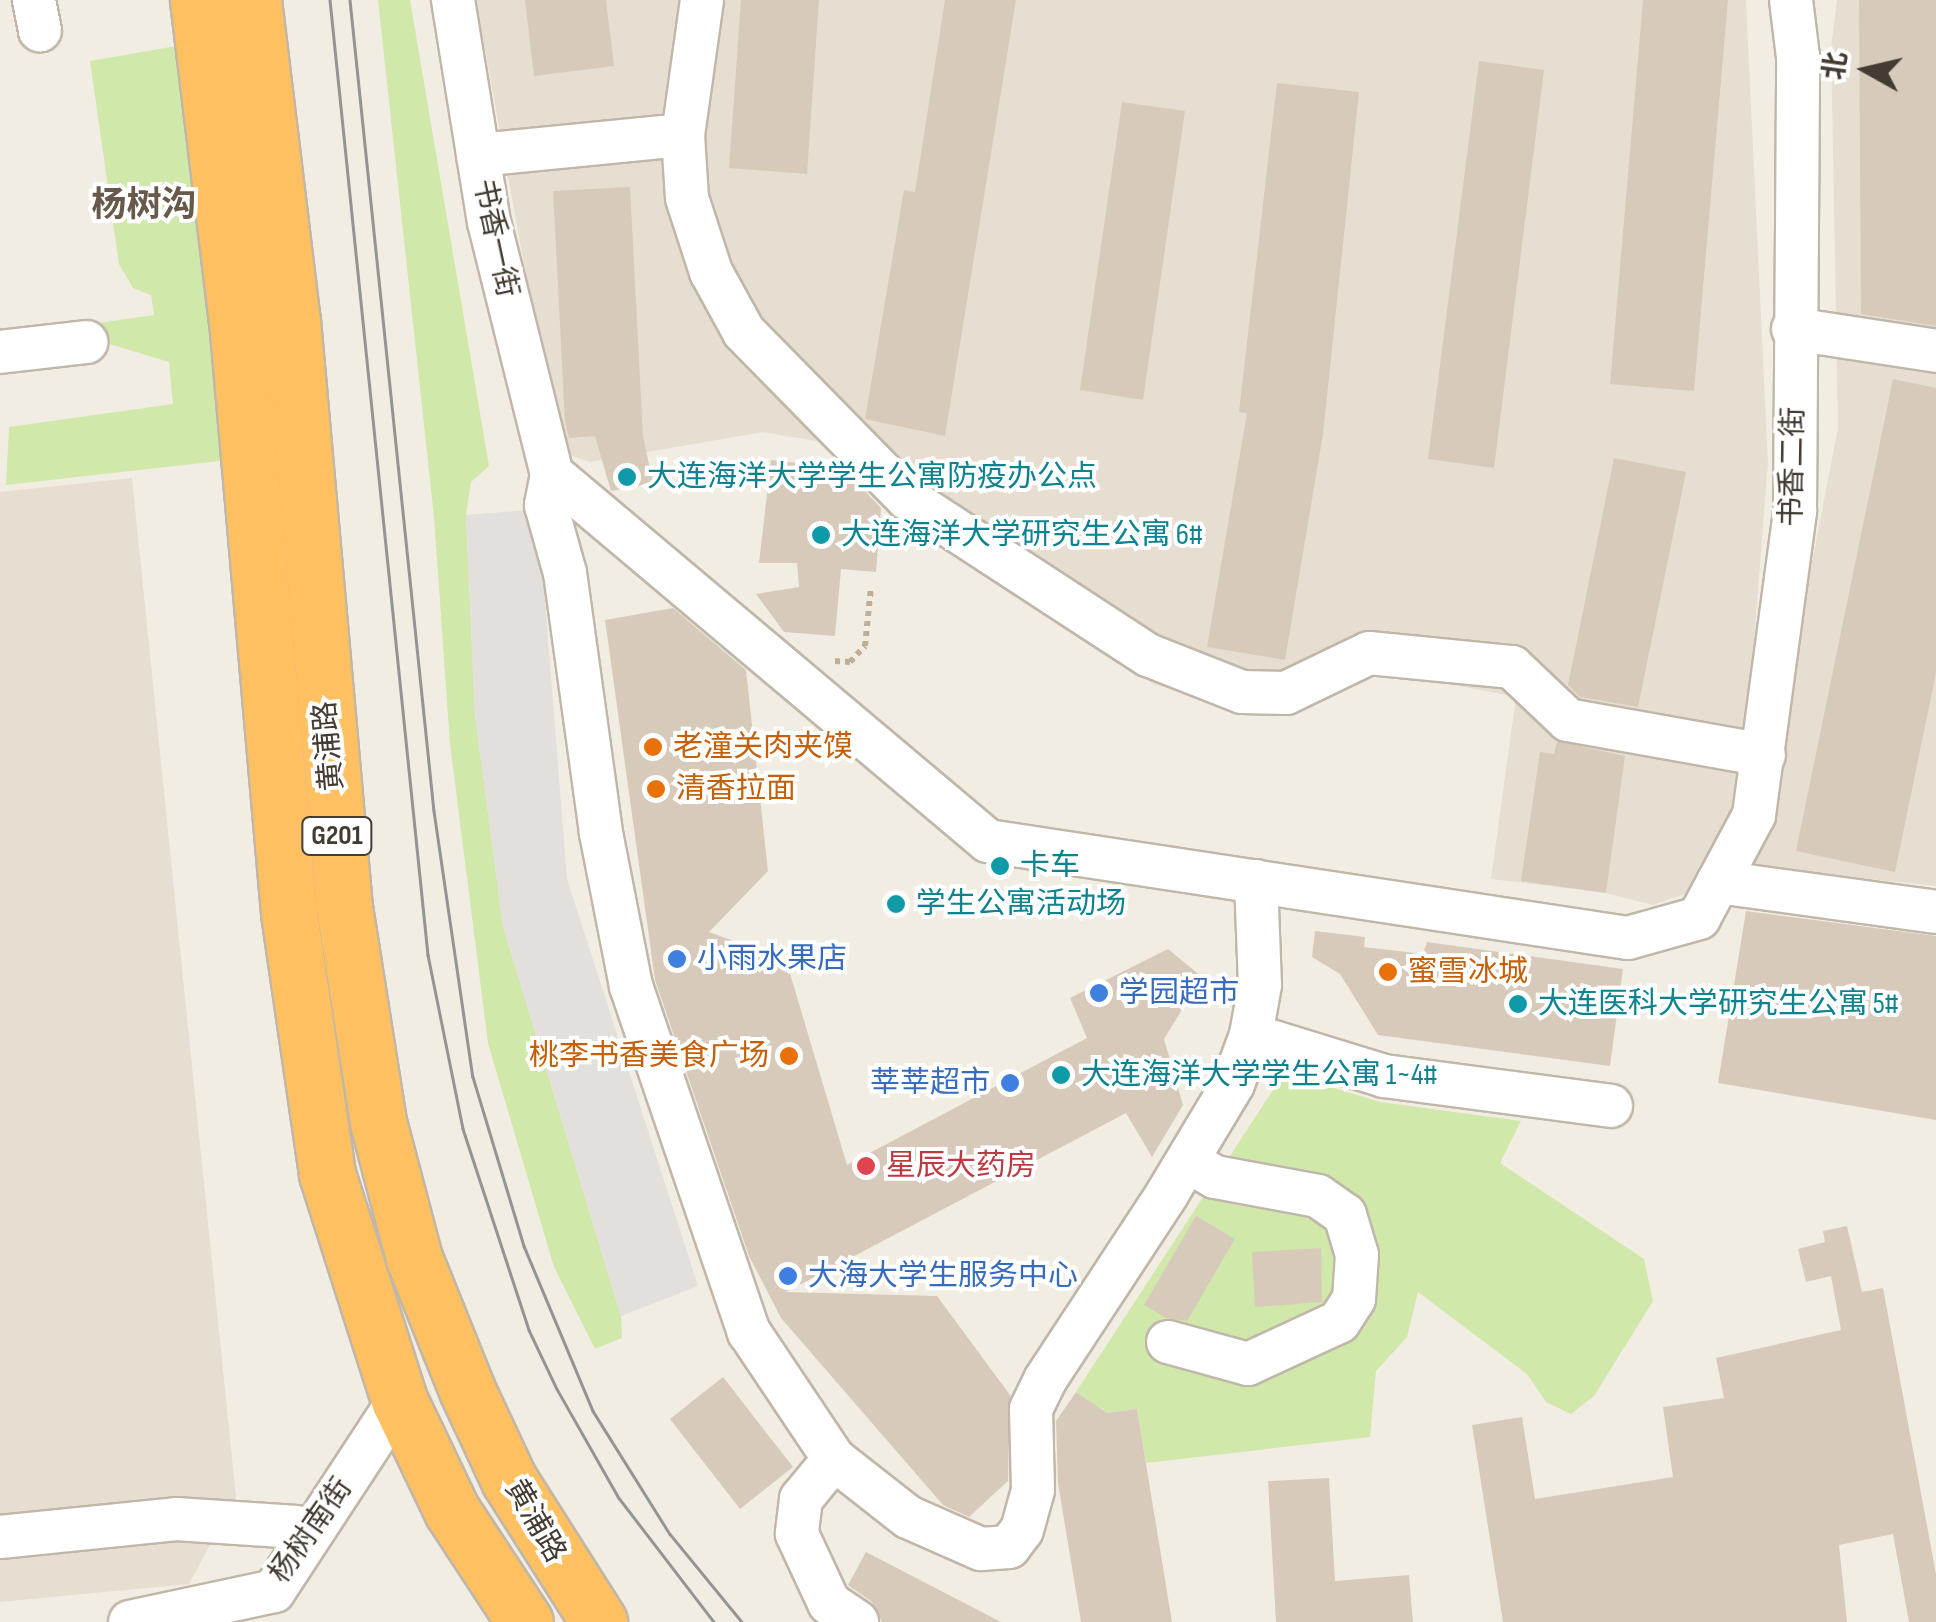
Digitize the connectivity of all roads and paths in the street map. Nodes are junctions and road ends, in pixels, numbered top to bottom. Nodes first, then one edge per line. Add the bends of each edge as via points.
1 (198, 0) edge
2 (252, 0) edge
3 (454, 0) edge
4 (702, 0) edge
5 (1791, 0) edge
6 (683, 134) junction
7 (478, 155) junction
8 (1793, 329) junction
9 (86, 342) dead end
10 (1936, 351) edge
11 (0, 352) edge
12 (552, 474) junction
13 (1764, 755) junction
14 (1256, 882) junction
15 (1709, 900) junction
16 (1936, 912) edge
17 (1252, 1035) junction
18 (1611, 1106) dead end
19 (1187, 1161) junction
20 (1168, 1342) dead end
21 (399, 1400) junction
22 (834, 1459) junction
23 (297, 1527) dead end
24 (0, 1537) edge
25 (275, 1606) edge
26 (130, 1622) edge
27 (525, 1622) edge
28 (599, 1622) edge
29 (857, 1622) edge

1 - 21 highway, 黄浦路 / G201 via 238,331 308,1060 350,1262
2 - 28 highway, 黄浦路 / G201 via 292,320 344,907 378,1122 414,1258 467,1390 517,1494
3 - 7 street, 书香一街
4 - 6 street
5 - 8 street, 书香二街 via 1798,58
6 - 7 street
6 - 13 street via 687,198 711,272 744,332 906,498 1148,655 1242,692 1286,693 1369,652 1512,667 1568,720
7 - 12 street, 书香一街
8 - 10 street
8 - 13 street, 书香二街 via 1795,512
9 - 11 street
12 - 14 street via 988,842
12 - 22 street, 书香一街 via 546,505 566,574 601,833 631,986 749,1332
13 - 15 street, 书香二街 via 1754,815
14 - 15 street via 1628,938
14 - 17 street via 1260,985
15 - 16 street
17 - 18 street via 1384,1076
17 - 19 street via 1233,1084
19 - 20 street via 1216,1177 1318,1196 1345,1215 1357,1255 1354,1299 1339,1322 1248,1364 1207,1358
19 - 22 street, 书香一街 via 1044,1380 1031,1409 1034,1490 1009,1548 981,1549 908,1517
21 - 25 street, 杨树南街
21 - 27 highway, 黄浦路 / G201 via 452,1511
22 - 29 street via 802,1500 796,1534 830,1603
23 - 24 street via 176,1518
25 - 26 street, 杨树南街

